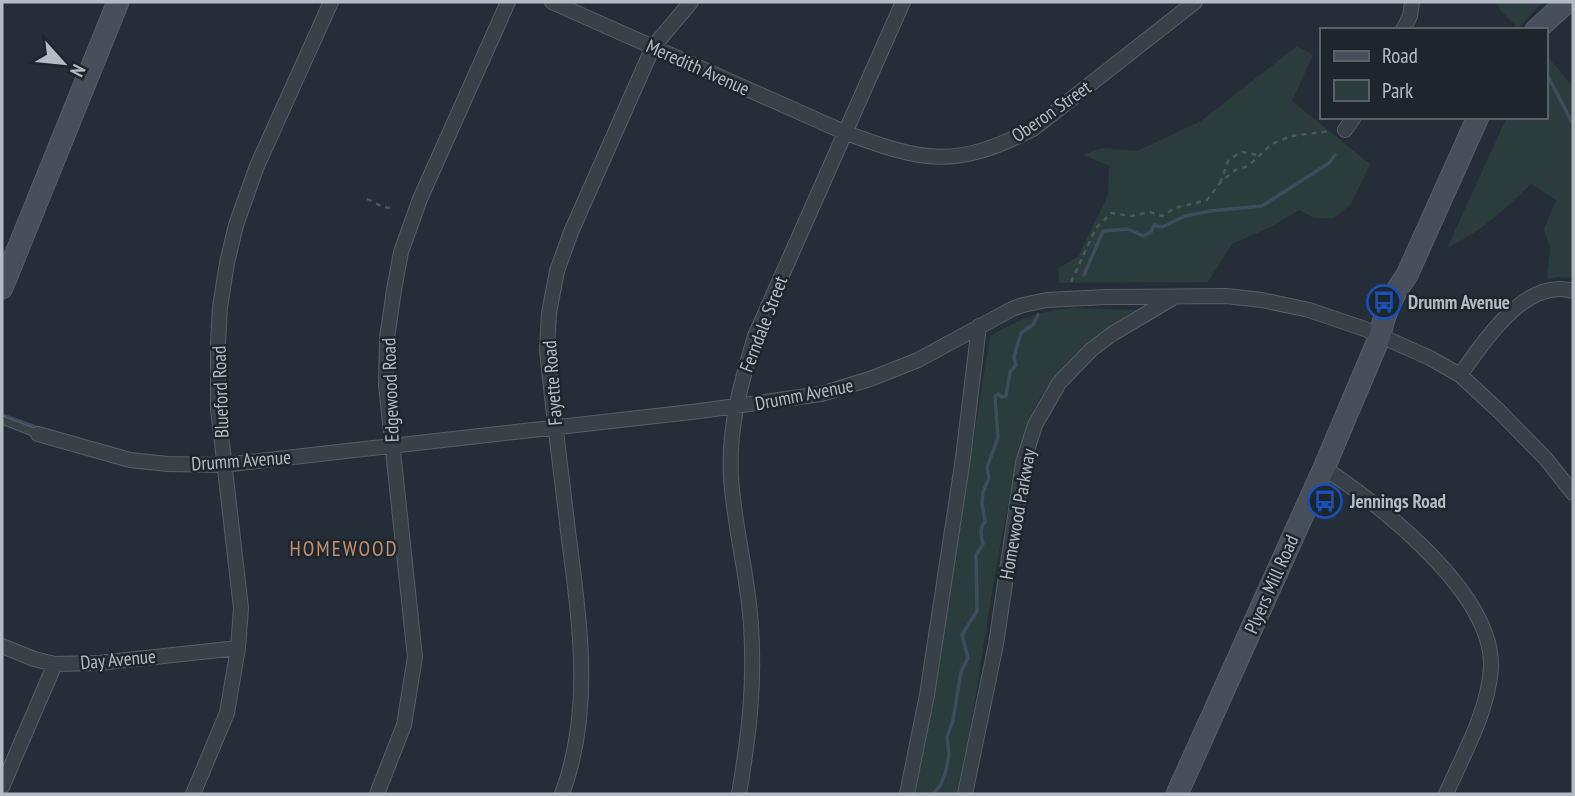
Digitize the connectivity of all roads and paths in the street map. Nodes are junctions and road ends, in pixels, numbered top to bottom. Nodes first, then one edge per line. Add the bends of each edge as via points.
1 (118, 2) edge
2 (331, 2) edge
3 (508, 2) edge
4 (552, 2) edge
5 (691, 2) edge
6 (903, 2) edge
7 (1195, 2) edge
8 (1412, 2) edge
9 (1567, 2) edge
10 (1404, 28) edge
11 (1539, 28) edge
12 (653, 47) junction
13 (1353, 119) edge
14 (1477, 119) edge
15 (1345, 130) joint
16 (844, 132) junction
17 (1259, 155) junction
18 (1220, 183) junction
19 (367, 199) dead end
20 (391, 208) dead end
21 (1072, 282) dead end
22 (2, 288) edge
23 (1573, 291) edge
24 (1175, 297) junction
25 (979, 326) junction
26 (1380, 336) junction
27 (1460, 375) junction
28 (736, 406) junction
29 (2, 420) edge
30 (555, 428) junction
31 (38, 434) joint
32 (391, 446) junction
33 (223, 465) junction
34 (1324, 468) junction
35 (1573, 493) edge
36 (2, 646) edge
37 (238, 648) junction
38 (55, 664) junction
39 (2, 787) edge
40 (193, 794) edge
41 (377, 794) edge
42 (562, 794) edge
43 (739, 794) edge
44 (907, 794) edge
45 (965, 794) edge
46 (1177, 794) edge
47 (1446, 794) edge

1 - 22 street
2 - 33 street, Blueford Road via 257,166 233,239 218,343
3 - 32 street, Edgewood Road via 401,252 387,338
4 - 12 street, Meredith Avenue
5 - 12 street, Fayette Road
6 - 16 street, Ferndale Street
7 - 16 street, Oberon Street via 1033,129 1007,143 982,152 933,157 893,151
8 - 10 street
9 - 11 street
12 - 16 street, Meredith Avenue
12 - 30 street, Fayette Road via 557,271 547,350
13 - 15 street
14 - 26 street, Plyers Mill Road via 1407,275 1405,296 1394,321
15 - 17 path via 1291,136
16 - 28 street, Ferndale Street via 755,336
17 - 18 path
17 - 18 path via 1242,152 1229,159
18 - 21 path via 1207,200 1162,216 1111,213 1096,228
19 - 20 path
23 - 27 street via 1546,291 1513,309
24 - 25 street, Drumm Avenue via 1047,300 1012,309
24 - 26 street, Drumm Avenue via 1262,300 1309,310
24 - 45 street, Homewood Parkway via 1091,350 1059,383 1035,425 1023,463 996,643
25 - 28 street, Drumm Avenue via 918,360 870,379 821,394
25 - 44 street via 927,695
26 - 27 street, Drumm Avenue
26 - 34 street, Plyers Mill Road
27 - 35 street, Drumm Avenue via 1514,425
28 - 30 street, Drumm Avenue
28 - 43 street, Ferndale Street via 731,478 753,663 751,726
29 - 31 lane, Drumm Avenue
30 - 32 street, Drumm Avenue
30 - 42 street, Fayette Road via 583,676 577,737
31 - 33 street, Drumm Avenue via 130,460
32 - 33 street, Drumm Avenue
32 - 41 street, Edgewood Road via 415,657 404,725
33 - 37 street, Blueford Road via 241,608
34 - 46 street, Plyers Mill Road
34 - 47 street via 1405,529 1469,602 1483,628 1490,668 1485,704
36 - 38 street, Day Avenue
37 - 38 street, Day Avenue
37 - 40 street, Blueford Road via 227,713
38 - 39 street

